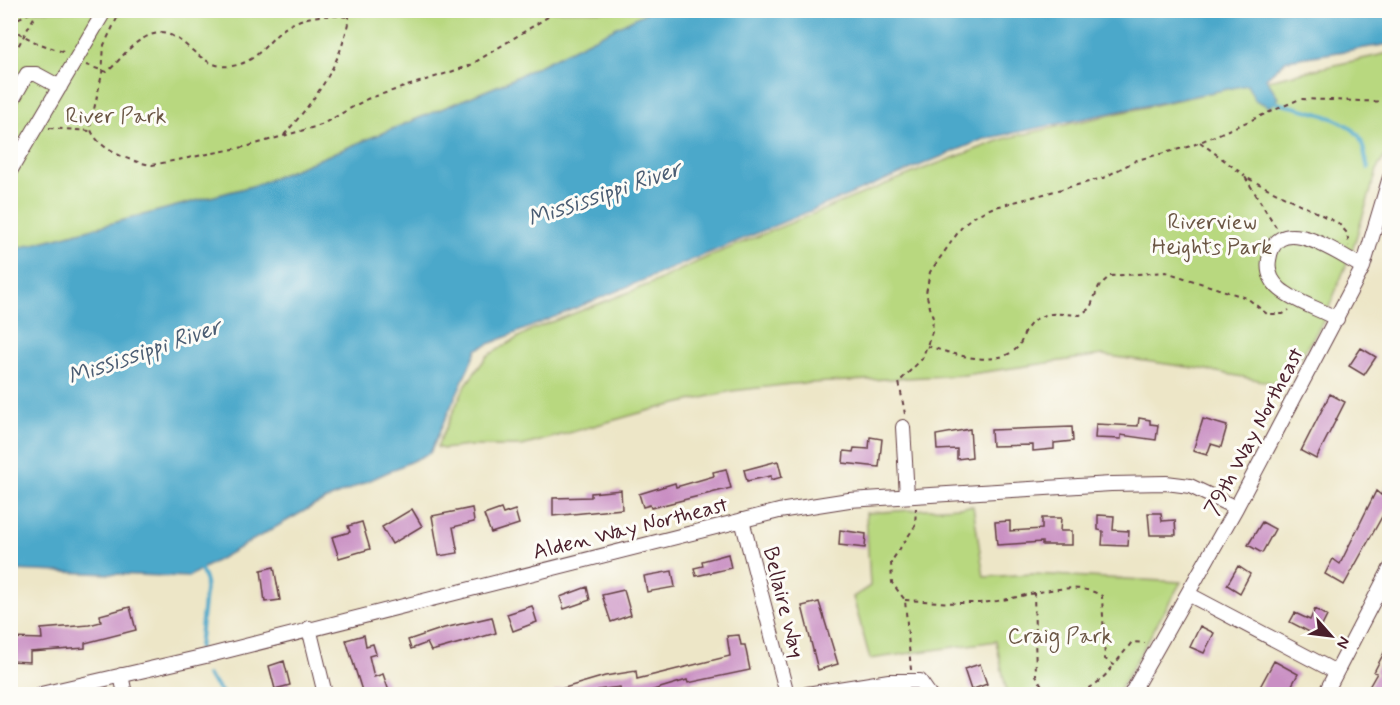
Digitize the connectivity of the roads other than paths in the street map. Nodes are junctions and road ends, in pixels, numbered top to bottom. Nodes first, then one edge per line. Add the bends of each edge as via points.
1 (105, 10) edge
2 (60, 87) junction
3 (10, 104) edge
4 (10, 171) edge
5 (1389, 177) edge
6 (1364, 267) junction
7 (1337, 319) junction
8 (903, 428) road end
9 (911, 496) junction
10 (1236, 508) junction
11 (742, 520) junction
12 (1389, 569) edge
13 (1188, 594) junction
14 (309, 628) junction
15 (1336, 672) junction
16 (121, 675) junction
17 (41, 694) edge
18 (125, 694) edge
19 (325, 694) edge
20 (788, 694) edge
21 (807, 694) edge
22 (929, 694) edge
23 (1131, 694) edge
24 (1325, 694) edge

1 - 2 street
2 - 3 street via 36,74 27,74
2 - 4 street
5 - 6 street, 79th Way Northeast
6 - 7 street, 79th Way Northeast
6 - 7 street via 1305,236 1284,238 1276,244 1268,267 1271,280 1282,291
7 - 10 street, 79th Way Northeast
8 - 9 street
9 - 10 street, Alden Way Northeast via 1166,483 1190,486
9 - 11 street, Alden Way Northeast via 838,501
10 - 13 street, 79th Way Northeast
11 - 14 street, Alden Way Northeast
11 - 20 street, Bellaire Way
12 - 15 street
13 - 15 street
13 - 23 street, 79th Way Northeast
14 - 16 street, Alden Way Northeast
14 - 19 street
15 - 24 street
16 - 17 street, Alden Way Northeast
16 - 18 street
21 - 22 street via 889,681 920,681

